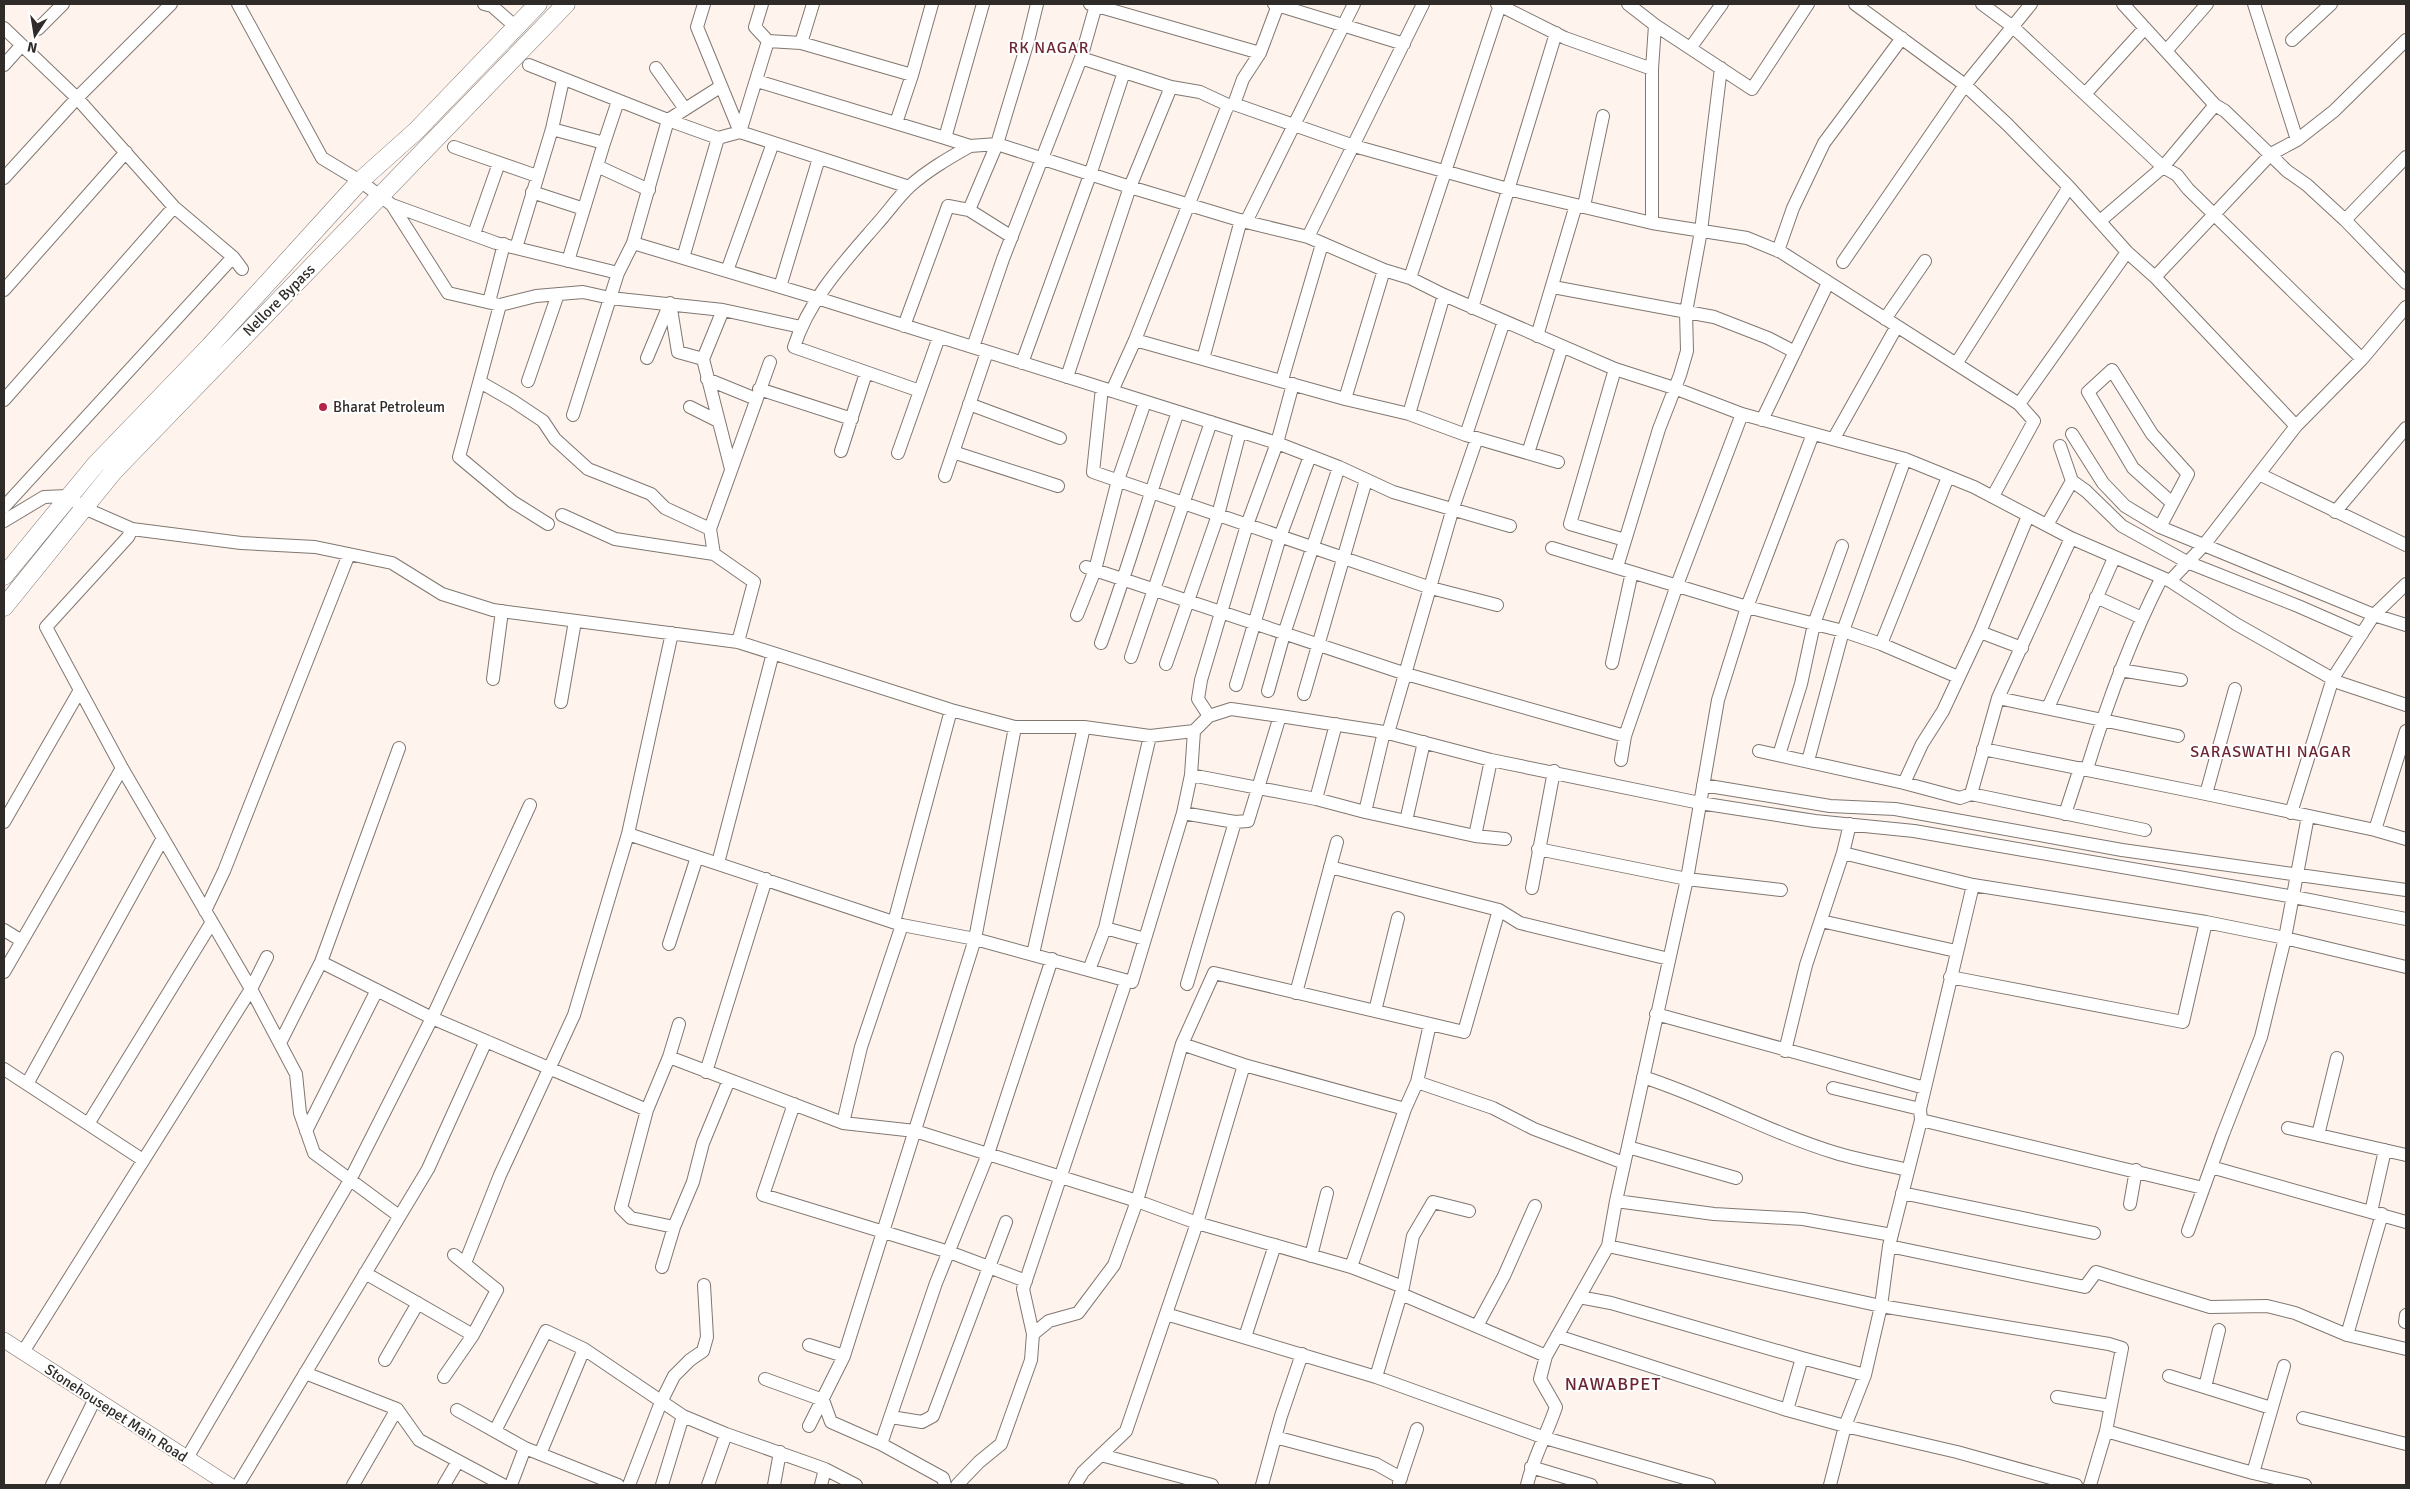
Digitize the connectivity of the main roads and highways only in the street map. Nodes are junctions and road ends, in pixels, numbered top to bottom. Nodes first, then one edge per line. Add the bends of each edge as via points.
1 (538, 4) edge
2 (566, 4) edge
3 (4, 576) edge
4 (4, 608) edge
5 (4, 1340) edge
6 (229, 1485) edge

1 - 3 highway, Nellore Bypass via 416,131 360,181 68,496
2 - 4 highway, Nellore Bypass via 386,201 113,472
5 - 6 main road, Stonehousepet Main Road

